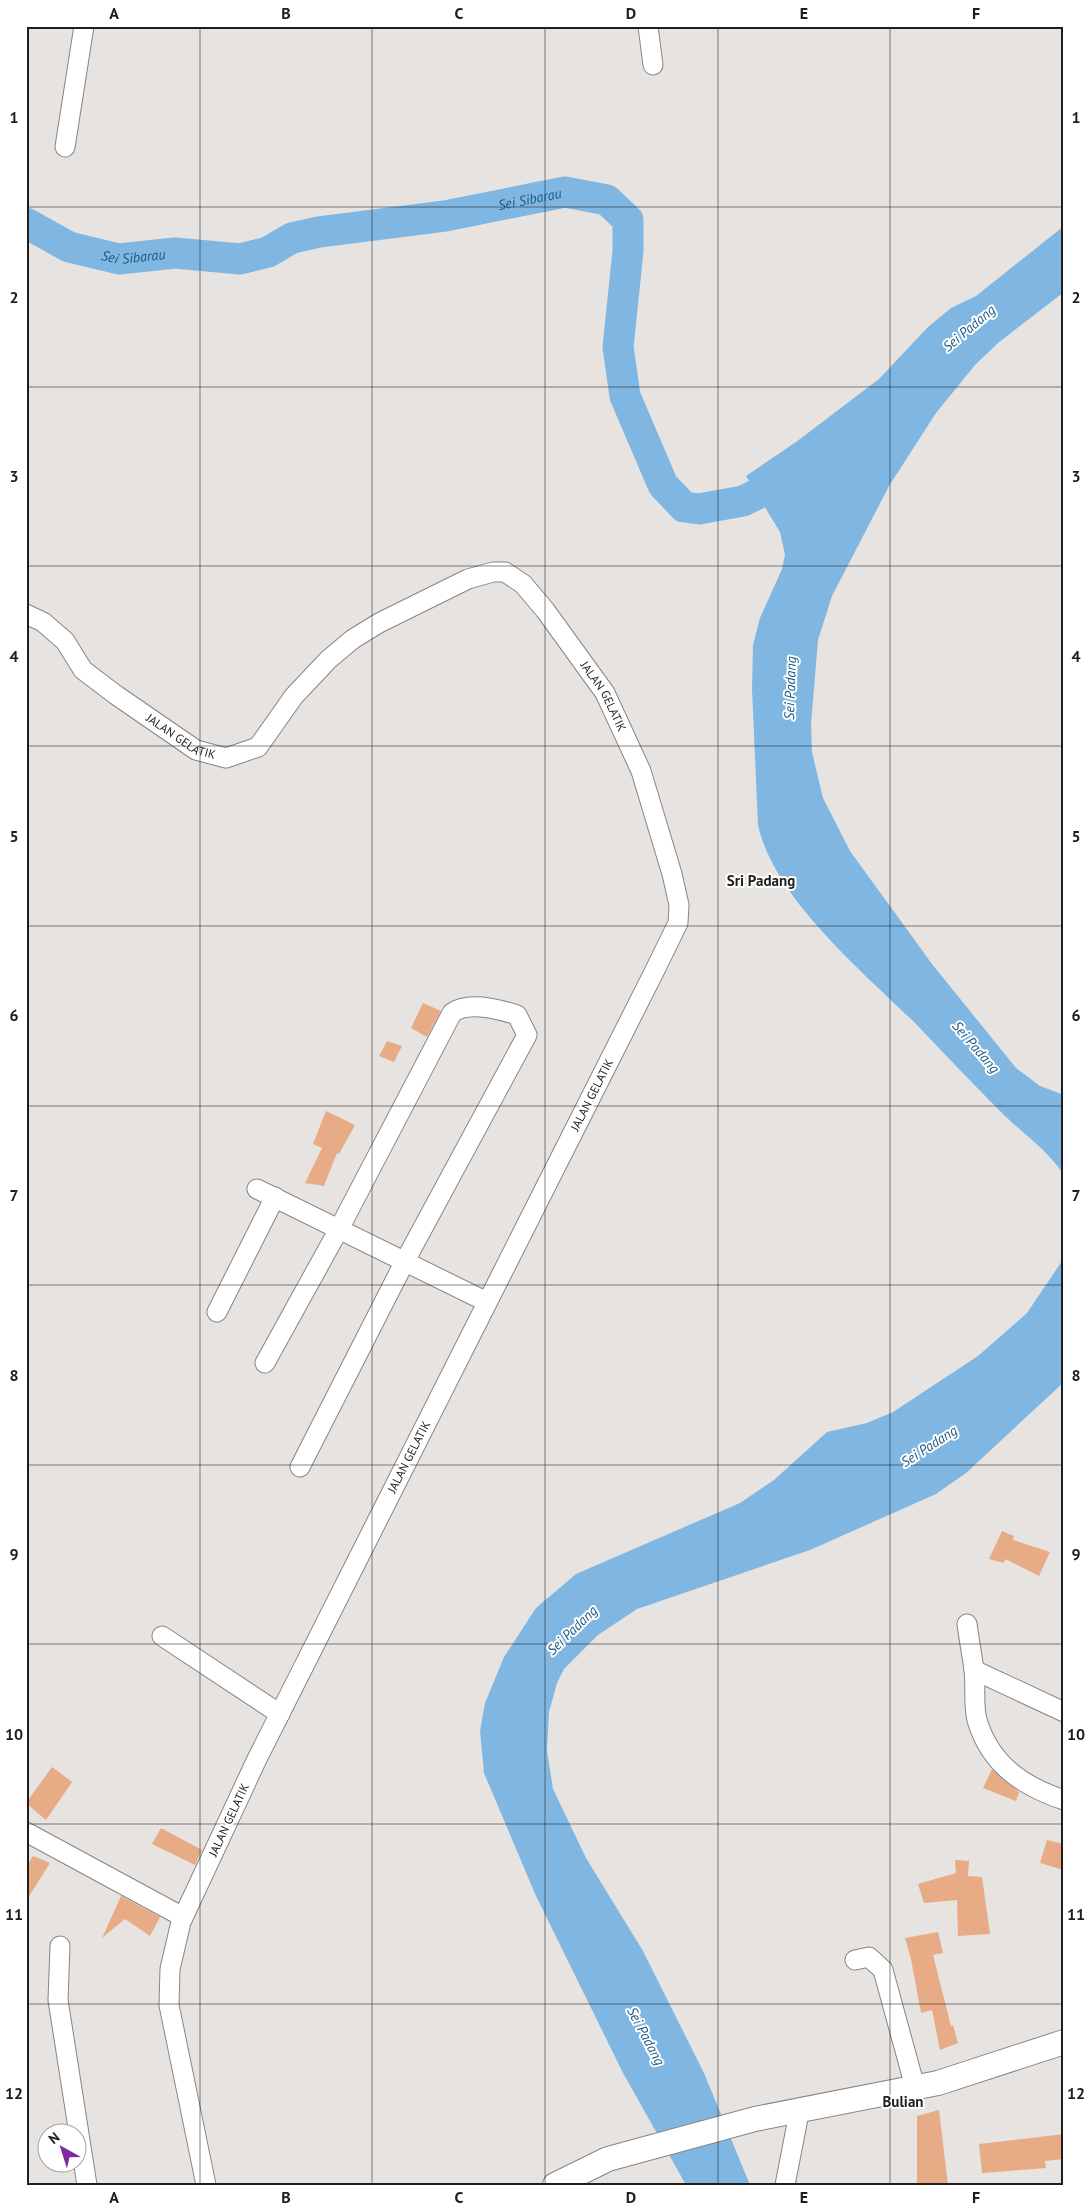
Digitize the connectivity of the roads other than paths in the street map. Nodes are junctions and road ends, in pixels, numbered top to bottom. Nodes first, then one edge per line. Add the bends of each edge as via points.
1 (84, 26) edge
2 (648, 26) edge
3 (653, 65) dead end
4 (65, 147) dead end
5 (26, 614) edge
6 (257, 1189) dead end
7 (275, 1197) junction
8 (339, 1229) junction
9 (405, 1261) junction
10 (487, 1302) junction
11 (217, 1312) dead end
12 (265, 1363) dead end
13 (300, 1467) dead end
14 (967, 1624) dead end
15 (162, 1636) dead end
16 (974, 1670) junction
17 (1064, 1712) edge
18 (280, 1714) junction
19 (1064, 1800) edge
20 (26, 1832) edge
21 (184, 1917) junction
22 (60, 1946) dead end
23 (855, 1960) dead end
24 (1064, 2042) edge
25 (915, 2087) junction
26 (800, 2108) junction
27 (565, 2183) edge
28 (88, 2185) edge
29 (206, 2185) edge
30 (785, 2185) edge

1 - 4 street
2 - 3 street
5 - 10 street, JALAN GELATIK via 44,622 65,641 83,670 116,695 196,750 226,758 258,746 294,696 353,639 468,579 493,572 505,572 523,584 605,694 641,771 672,874 679,905 678,923
6 - 7 street
7 - 8 street
7 - 11 street
8 - 9 street
8 - 9 street via 452,1013 458,1008 476,1007 517,1015 527,1035
8 - 12 street
9 - 10 street
9 - 13 street
10 - 18 street, JALAN GELATIK
14 - 16 street
15 - 18 street
16 - 17 street
16 - 19 street via 977,1718 989,1751 1036,1791
18 - 21 street, JALAN GELATIK
20 - 21 street
21 - 29 street, JALAN GELATIK via 170,1969 169,2005
22 - 28 street via 58,2000
23 - 25 street via 869,1957 883,1970
24 - 25 main road via 938,2083
25 - 26 main road
26 - 27 main road via 608,2158
26 - 30 street

